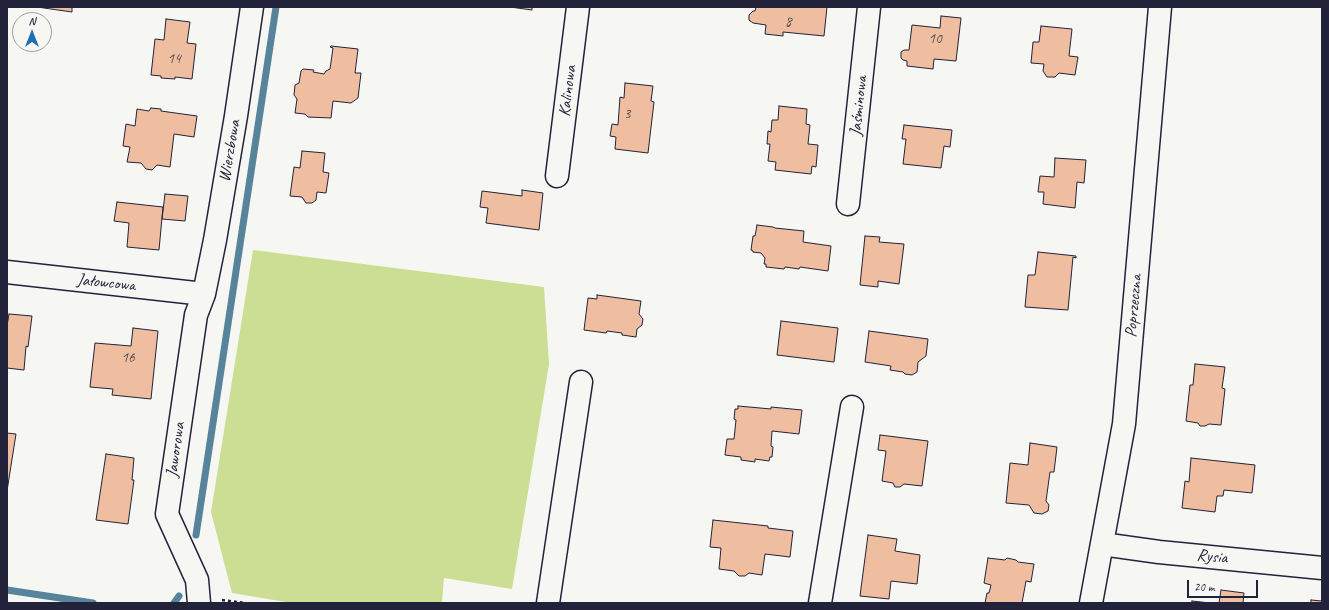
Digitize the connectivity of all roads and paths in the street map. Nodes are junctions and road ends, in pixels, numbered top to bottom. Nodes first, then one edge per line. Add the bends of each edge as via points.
1 (252, 7) edge
2 (578, 7) edge
3 (869, 7) edge
4 (1160, 7) edge
5 (557, 176) dead end
6 (848, 204) dead end
7 (7, 272) edge
8 (204, 294) junction
9 (581, 382) dead end
10 (852, 407) dead end
11 (1102, 544) junction
12 (1322, 568) edge
13 (199, 603) edge
14 (548, 603) edge
15 (820, 603) edge
16 (1091, 603) edge

1 - 8 street, Wierzbowa via 236,116
2 - 5 street, Kalinowa
3 - 6 street, Jaśminowa
4 - 11 street, Poprzeczna via 1124,424
7 - 8 street, Jałowcowa
8 - 13 street, Jaworowa via 196,315 167,514 197,580
9 - 14 street
10 - 15 street
11 - 12 street, Rysia
11 - 16 street, Poprzeczna

